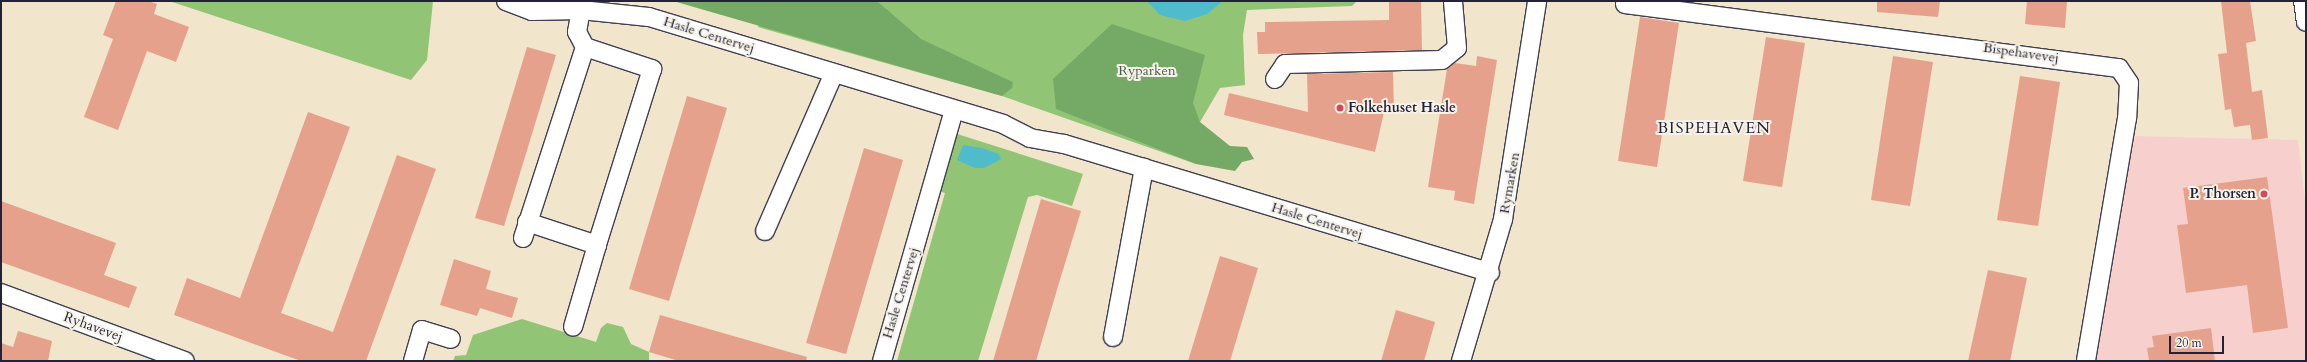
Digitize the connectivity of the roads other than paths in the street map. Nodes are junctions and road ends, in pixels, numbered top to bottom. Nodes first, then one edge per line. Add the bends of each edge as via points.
1 (506, 1) edge
2 (1453, 1) edge
3 (1538, 1) edge
4 (2303, 1) edge
5 (1625, 4) dead end
6 (581, 10) junction
7 (2306, 22) edge
8 (585, 47) junction
9 (834, 73) junction
10 (1275, 79) dead end
11 (954, 110) junction
12 (1144, 168) junction
13 (765, 231) dead end
14 (597, 245) junction
15 (1490, 273) junction
16 (1, 293) edge
17 (573, 327) dead end
18 (1113, 337) dead end
19 (451, 339) dead end
20 (185, 361) edge
21 (413, 361) edge
22 (882, 361) edge
23 (1461, 361) edge
24 (2086, 361) edge

1 - 6 street, Hasle Centervej via 532,11
2 - 10 street via 1457,48 1442,60 1286,64
3 - 15 street, Rymarken via 1514,165
4 - 7 street
5 - 24 street, Bispehavevej via 2119,68 2129,83 2127,118
6 - 8 street via 578,32
6 - 9 street, Hasle Centervej via 649,17
8 - 14 street via 652,69
8 - 14 street via 525,230
9 - 11 street, Hasle Centervej
9 - 13 street
11 - 12 street, Hasle Centervej via 1003,124 1030,138
11 - 22 street, Hasle Centervej
12 - 15 street, Hasle Centervej
12 - 18 street
14 - 17 street
15 - 23 street, Rymarken
16 - 20 street, Ryhavevej
19 - 21 street via 422,330

